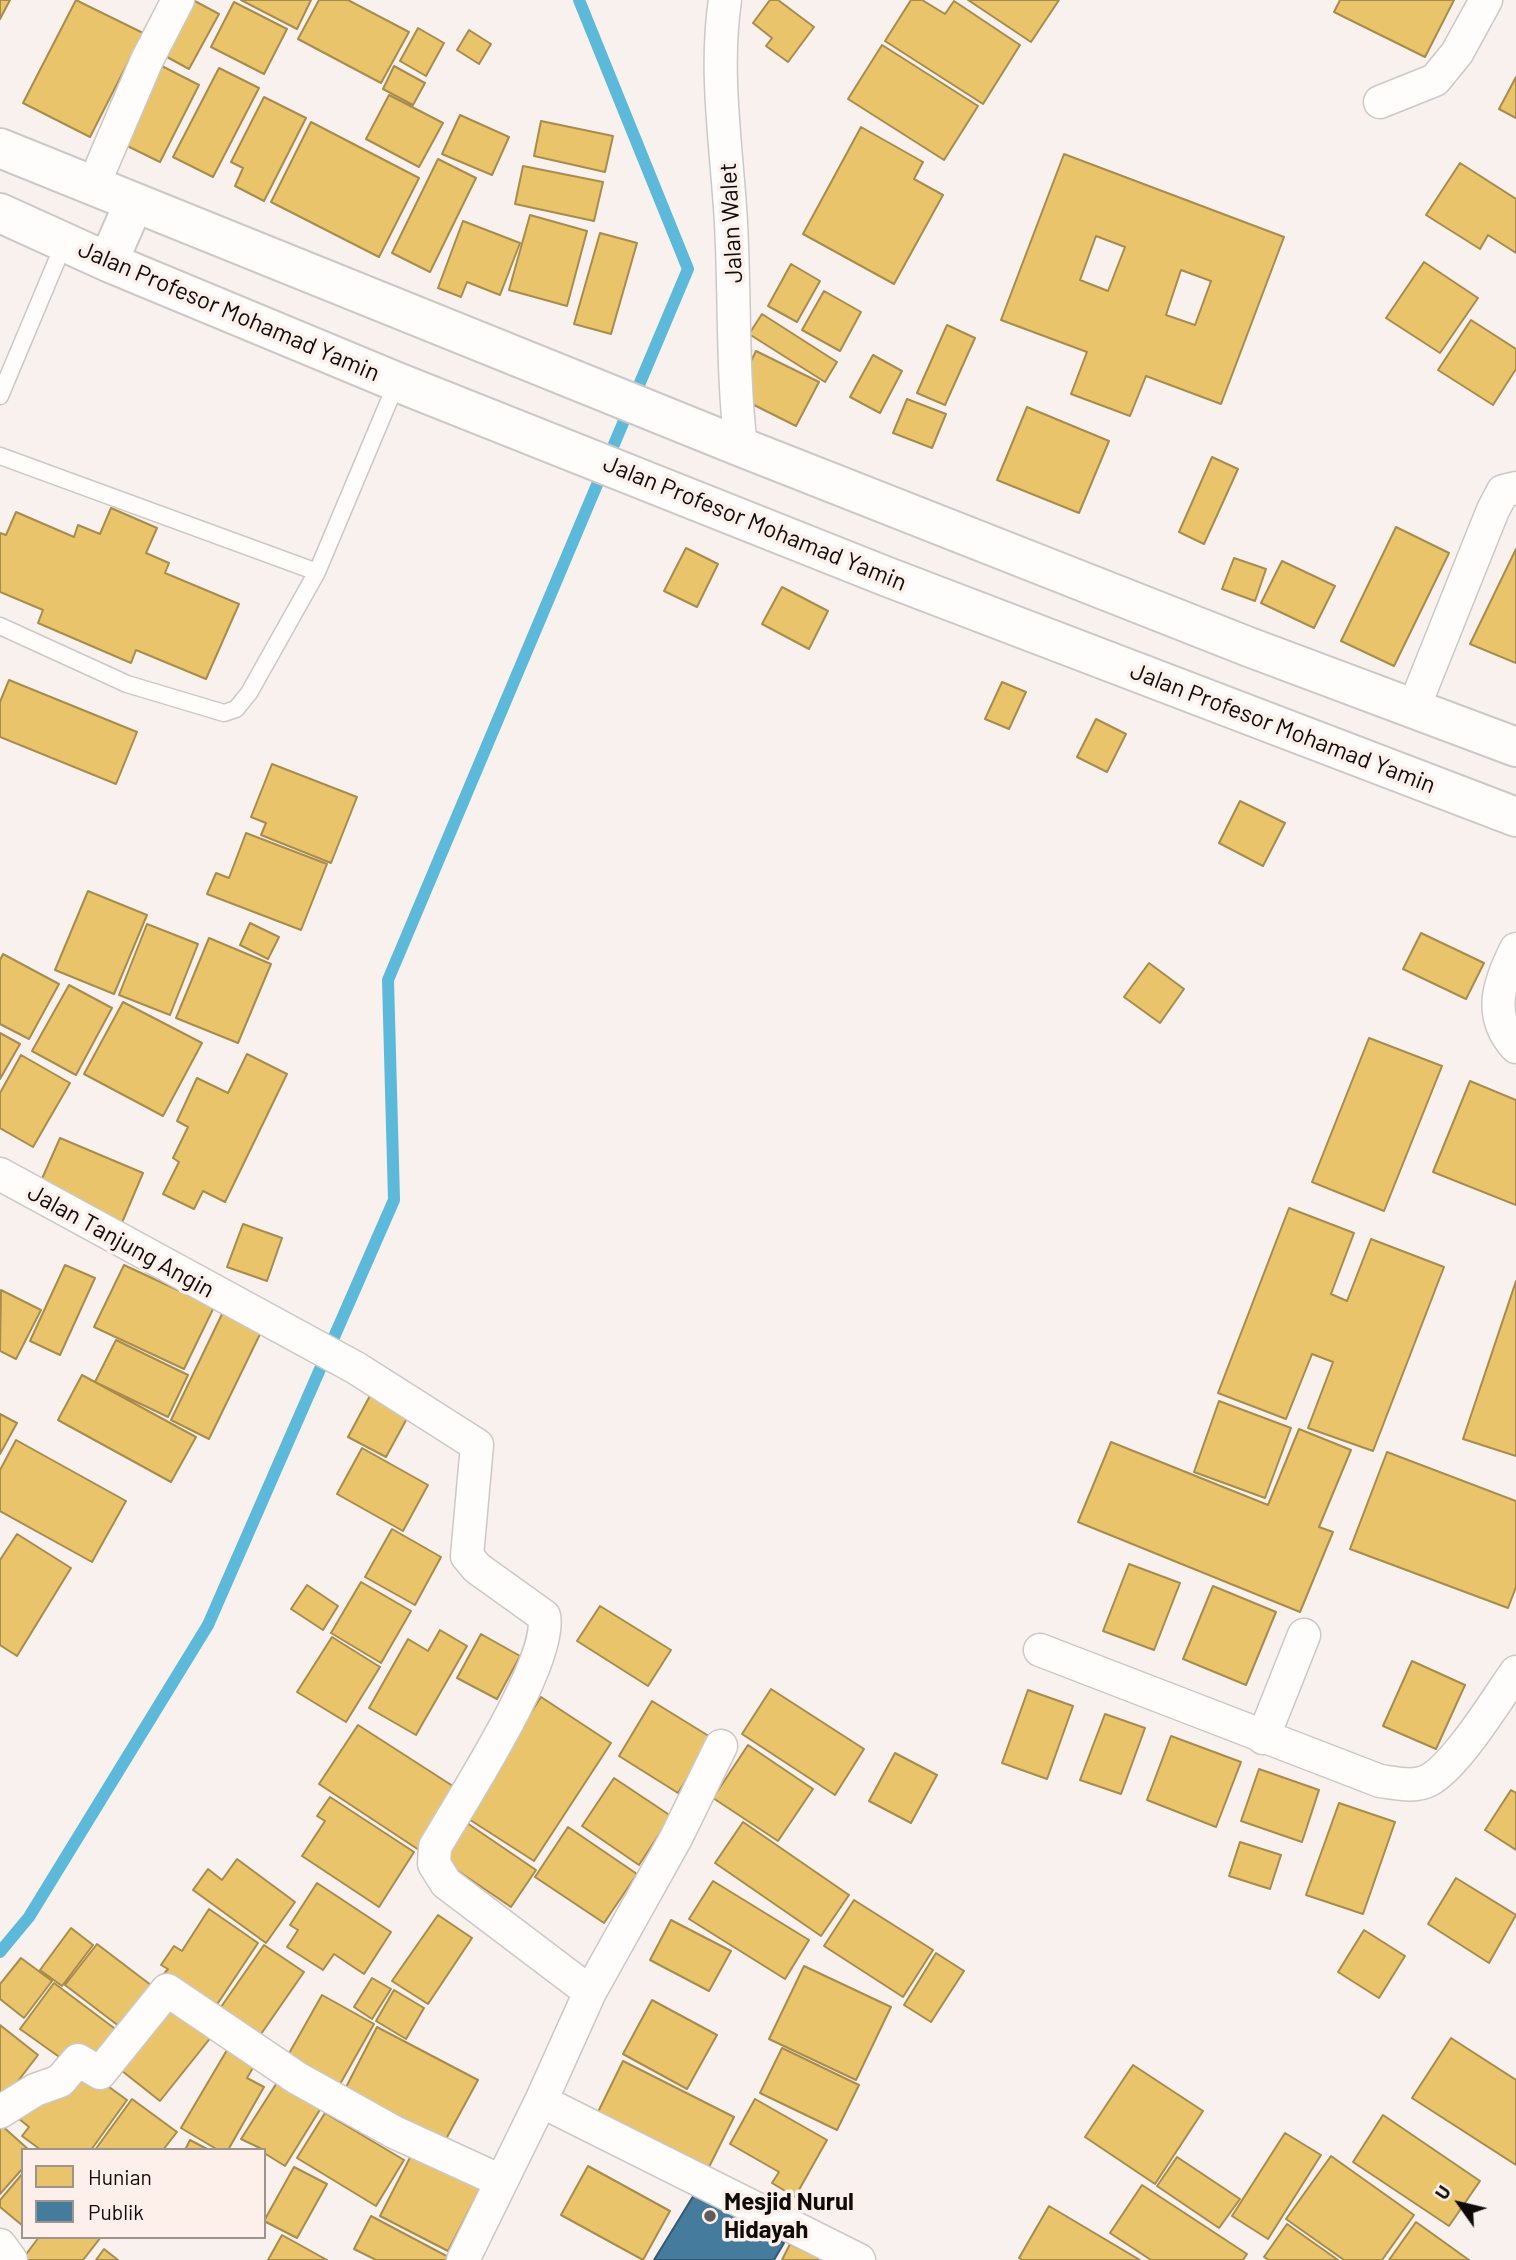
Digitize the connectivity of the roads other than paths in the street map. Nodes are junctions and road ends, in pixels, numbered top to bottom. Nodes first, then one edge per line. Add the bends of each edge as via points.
1 (178, 0) edge
2 (725, 0) edge
3 (1486, 0) edge
4 (1380, 102) dead end
5 (0, 148) edge
6 (93, 186) junction
7 (134, 203) junction
8 (0, 213) edge
9 (65, 241) junction
10 (108, 262) junction
11 (397, 382) junction
12 (0, 396) edge
13 (724, 439) junction
14 (0, 456) edge
15 (1516, 488) edge
16 (317, 572) junction
17 (0, 626) edge
18 (1414, 707) junction
19 (1516, 747) edge
20 (1516, 817) edge
21 (1516, 949) edge
22 (1516, 1047) edge
23 (0, 1174) edge
24 (1304, 1635) dead end
25 (1040, 1650) dead end
26 (1516, 1672) edge
27 (1263, 1738) junction
28 (722, 1746) dead end
29 (590, 1992) junction
30 (541, 2101) junction
31 (0, 2112) edge
32 (501, 2181) junction
33 (0, 2245) edge
34 (11, 2260) edge
35 (463, 2260) edge
36 (859, 2260) edge

1 - 6 street
2 - 13 street, Jalan Walet via 721,65 736,318 735,401
3 - 4 street via 1457,53 1435,80
5 - 6 main road
6 - 7 main road
7 - 10 main road
7 - 13 main road
8 - 9 main road, Jalan Profesor Mohamad Yamin
9 - 10 main road, Jalan Profesor Mohamad Yamin
9 - 12 lane
10 - 11 main road, Jalan Profesor Mohamad Yamin
11 - 16 lane
11 - 20 main road, Jalan Profesor Mohamad Yamin via 885,576
13 - 18 main road via 1248,648
14 - 16 lane
15 - 18 street via 1503,491 1493,510
16 - 17 lane via 249,693 236,709 224,713 127,684
18 - 19 main road
21 - 22 street via 1500,982 1498,1003 1503,1027
23 - 29 street, Jalan Tanjung Angin via 356,1368 477,1445 466,1551 472,1564 544,1616 547,1628 510,1715 435,1847 433,1864 446,1883
24 - 27 street
25 - 27 street
26 - 27 street via 1454,1756 1430,1780 1411,1784 1380,1781
28 - 29 street
29 - 30 street
30 - 32 street
30 - 36 street
31 - 32 street via 60,2081 78,2060 100,2073 167,1990 298,2078 394,2132
32 - 35 street
33 - 34 street

